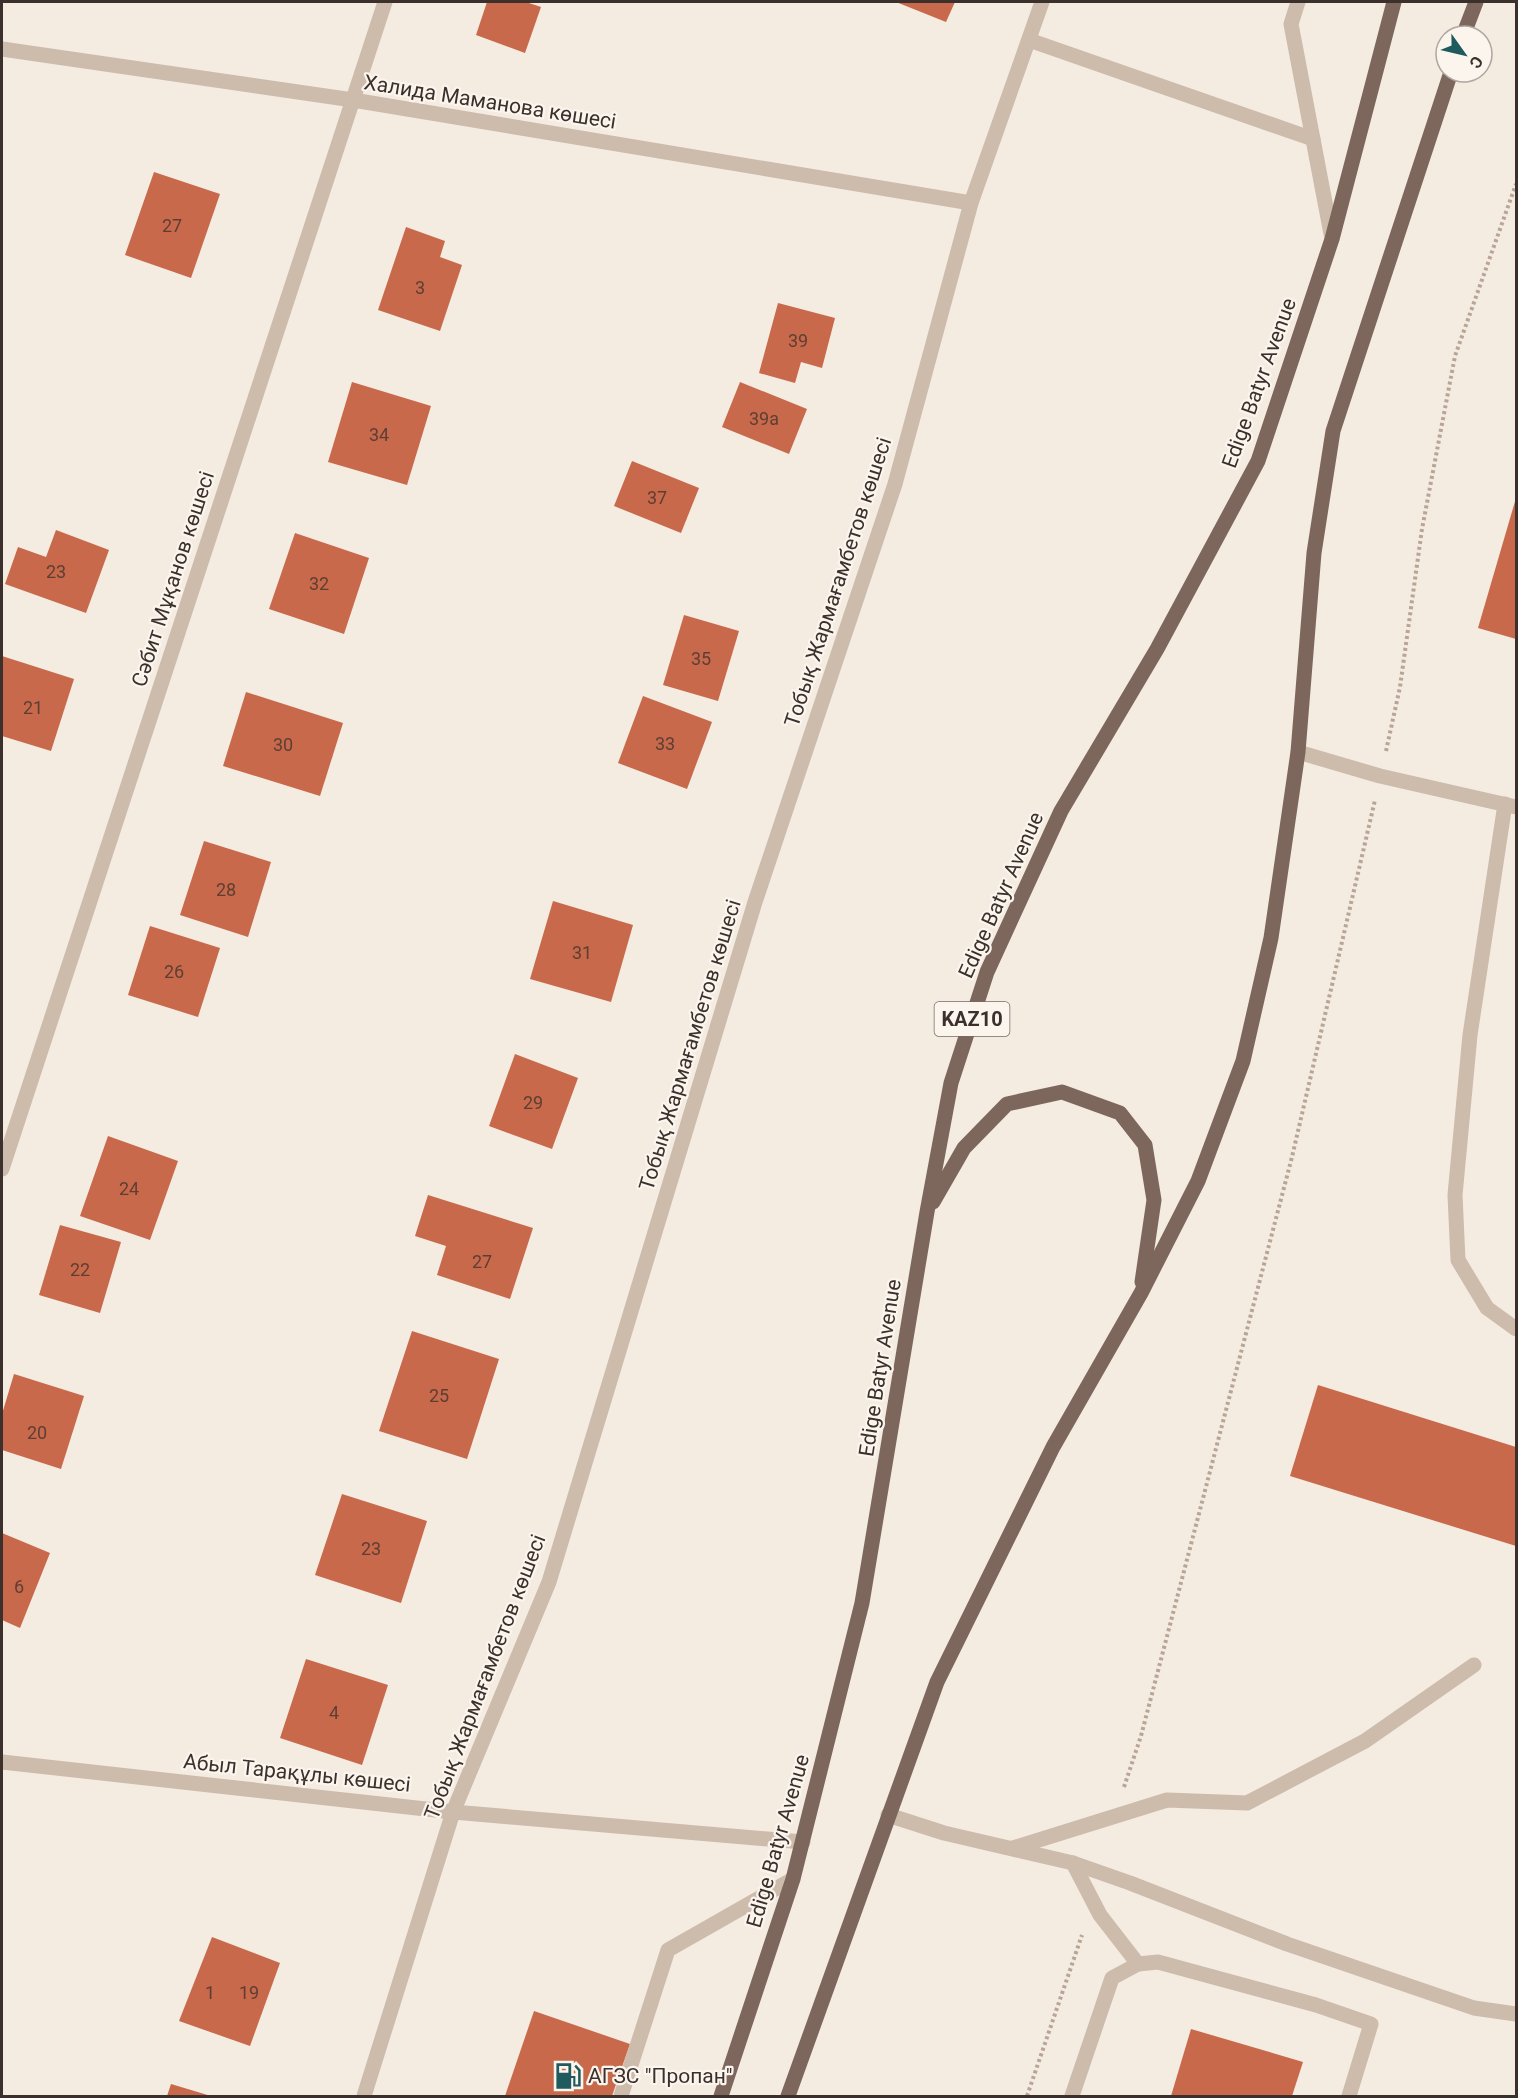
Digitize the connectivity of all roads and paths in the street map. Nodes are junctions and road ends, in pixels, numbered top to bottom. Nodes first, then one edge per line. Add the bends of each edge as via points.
1 (385, 2) edge
2 (1042, 2) edge
3 (1298, 2) edge
4 (1394, 2) edge
5 (1476, 2) edge
6 (1468, 24) edge
7 (1029, 40) junction
8 (2, 49) edge
9 (1447, 84) edge
10 (353, 100) junction
11 (1313, 139) junction
12 (1516, 184) edge
13 (971, 203) junction
14 (1332, 239) junction
15 (1298, 752) junction
16 (1380, 776) junction
17 (1511, 805) edge
18 (2, 1169) edge
19 (927, 1212) junction
20 (1141, 1293) junction
21 (1516, 1329) edge
22 (1474, 1665) dead end
23 (2, 1762) edge
24 (453, 1812) junction
25 (888, 1815) junction
26 (1115, 1816) junction
27 (803, 1842) junction
28 (1010, 1848) junction
29 (1073, 1863) junction
30 (793, 1879) junction
31 (1093, 1902) junction
32 (1138, 1964) junction
33 (1516, 2014) edge
34 (364, 2097) edge
35 (621, 2097) edge
36 (721, 2097) edge
37 (788, 2097) edge
38 (1027, 2097) edge
39 (1072, 2097) edge
40 (1349, 2097) edge

1 - 10 street, Сәбит Мұқанов көшесі
2 - 7 street, Тобық Жармағамбетов көшесі
3 - 11 street via 1291,24
4 - 14 main road, Edige Batyr Avenue / KAZ10
5 - 6 main road
7 - 11 street
7 - 13 street, Тобық Жармағамбетов көшесі
8 - 10 street, Халида Маманова көшесі
9 - 15 main road via 1333,431 1314,553
10 - 13 street, Халида Маманова көшесі
10 - 18 street, Сәбит Мұқанов көшесі
11 - 14 street
12 - 16 path via 1455,356 1422,529 1400,687
13 - 24 street, Тобық Жармағамбетов көшесі via 895,484 755,902 549,1582
14 - 19 main road, Edige Batyr Avenue / KAZ10 via 1258,461 1157,649 1061,811 987,972 951,1083
15 - 16 street
15 - 20 main road via 1271,938 1243,1061 1198,1181
16 - 17 street
16 - 26 path via 1292,1157 1141,1736
17 - 21 street via 1470,1035 1455,1195 1458,1260 1487,1308
19 - 20 main road via 964,1148 1007,1104 1062,1092 1120,1113 1145,1145 1154,1200
19 - 27 main road, Edige Batyr Avenue / KAZ10 via 862,1603
20 - 25 main road via 1053,1448 937,1682
22 - 26 street via 1365,1741 1247,1803 1167,1800
23 - 24 street, Абыл Тарақұлы көшесі
24 - 27 street, Абыл Тарақұлы көшесі
24 - 34 street, Тобық Жармағамбетов көшесі
25 - 28 street
25 - 37 main road
26 - 28 street
27 - 30 main road, Edige Batyr Avenue / KAZ10
28 - 29 street
29 - 31 street
29 - 33 street via 1463,2005
30 - 35 street via 668,1950
30 - 36 main road, Edige Batyr Avenue / KAZ10
31 - 32 street
31 - 38 path
32 - 39 street via 1112,1978
32 - 40 street via 1158,1962 1371,2024

